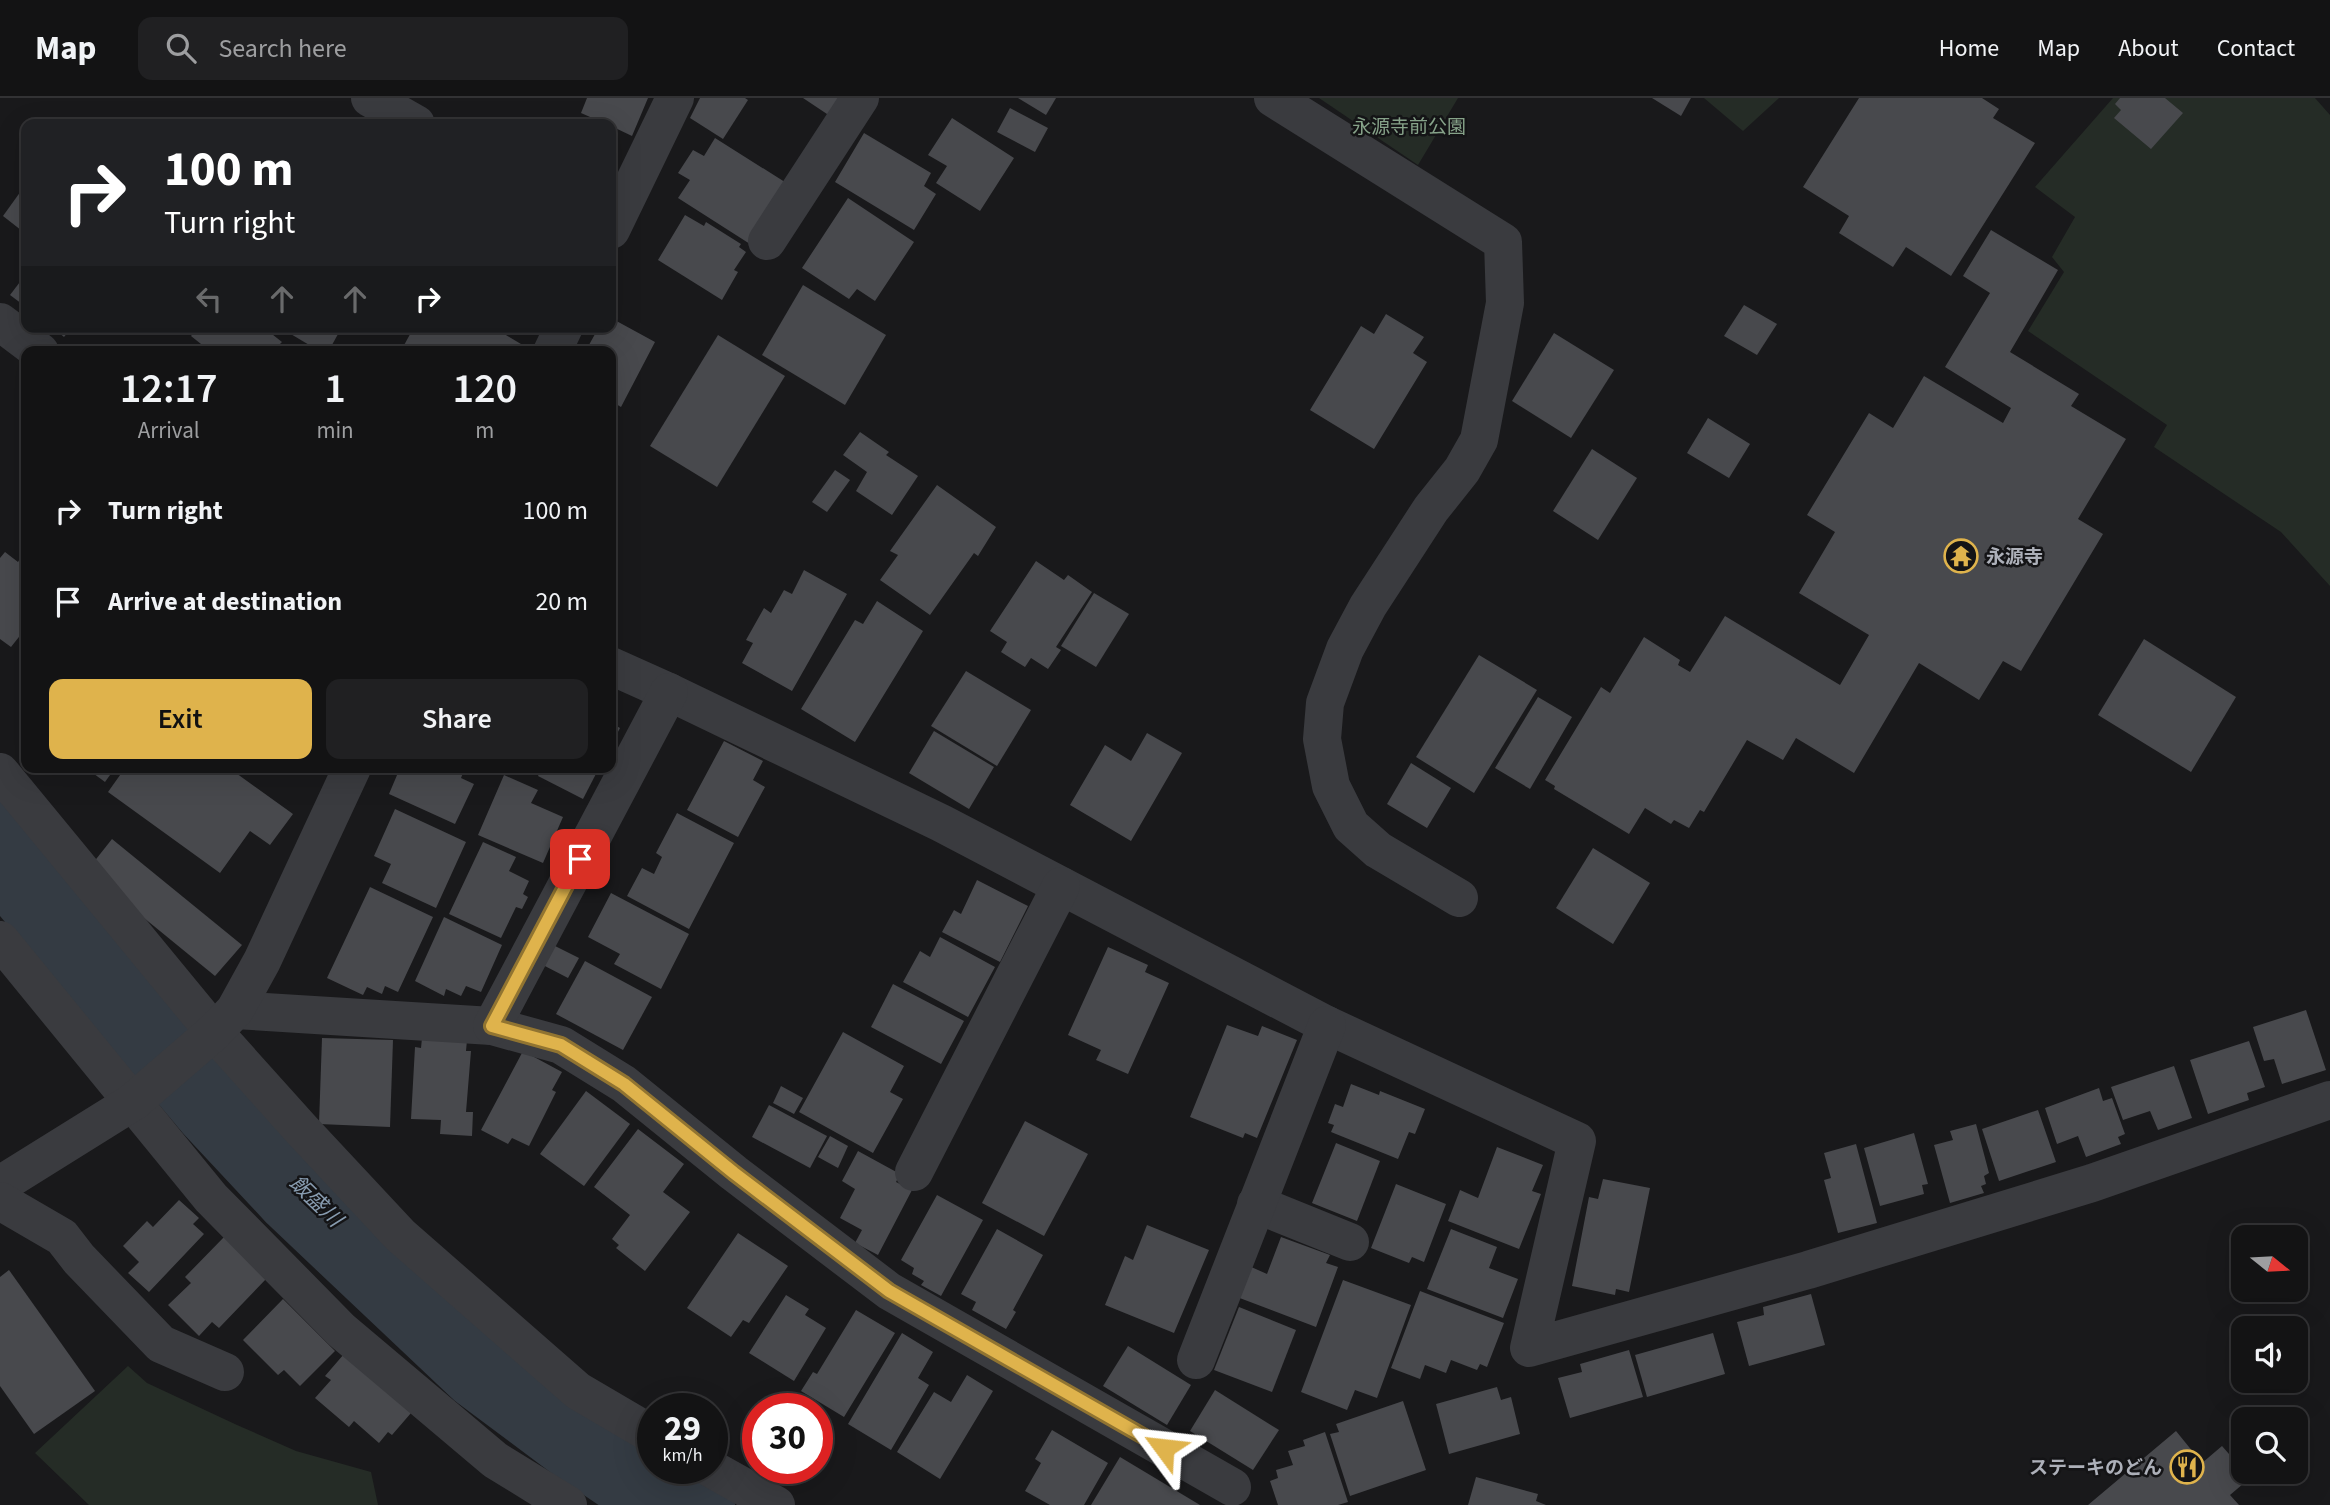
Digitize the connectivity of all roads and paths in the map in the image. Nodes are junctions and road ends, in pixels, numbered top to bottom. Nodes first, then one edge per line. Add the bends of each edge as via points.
1 (370, 98) edge
2 (675, 98) edge
3 (860, 98) edge
4 (1273, 98) edge
5 (407, 119) edge
6 (616, 218) edge
7 (767, 241) dead end
8 (0, 322) edge
9 (32, 346) edge
10 (616, 668) edge
11 (668, 692) junction
12 (0, 772) edge
13 (350, 773) edge
14 (1061, 886) junction
15 (1459, 898) dead end
16 (0, 940) edge
17 (225, 1021) junction
18 (1326, 1025) junction
19 (492, 1026) junction
20 (2330, 1100) edge
21 (133, 1102) junction
22 (914, 1172) dead end
23 (0, 1185) edge
24 (0, 1201) edge
25 (1256, 1204) junction
26 (1350, 1242) dead end
27 (1196, 1360) dead end
28 (225, 1372) dead end
29 (637, 1426) edge
30 (728, 1478) edge
31 (1233, 1487) dead end
32 (568, 1505) edge
33 (776, 1505) edge

1 - 5 street
2 - 6 street
3 - 7 street
4 - 15 street via 1503,242 1505,303 1479,440 1368,606 1345,649 1325,703 1322,739 1331,786 1351,826 1378,850
8 - 9 street
10 - 11 street
11 - 14 street
11 - 19 street
12 - 17 street
13 - 17 street via 262,961
14 - 18 street
14 - 22 street
16 - 21 street
17 - 19 street
17 - 21 street
17 - 29 street via 301,1129 400,1235 578,1391
18 - 20 street via 1577,1141 1529,1348 2092,1184
18 - 25 street
19 - 31 street via 561,1045 624,1084 889,1291
21 - 23 street
21 - 32 street via 211,1198 341,1330 495,1460
24 - 28 street via 62,1237 162,1344
25 - 26 street
25 - 27 street
30 - 33 street

